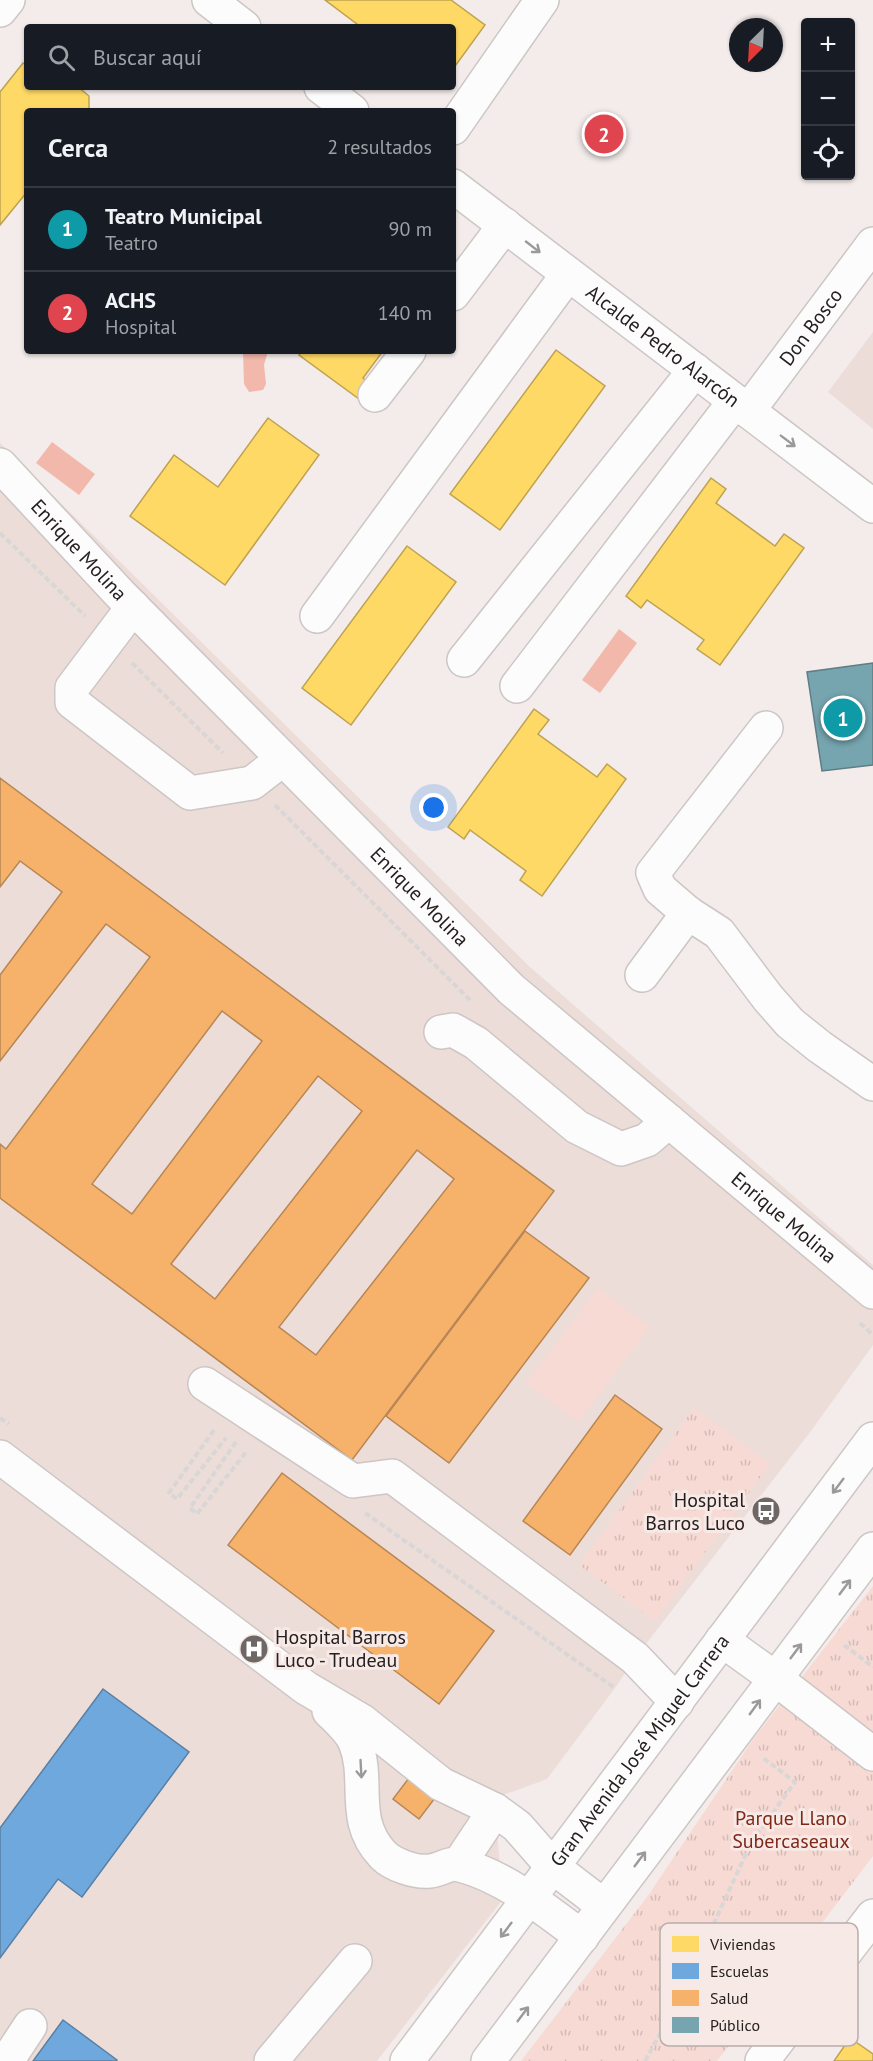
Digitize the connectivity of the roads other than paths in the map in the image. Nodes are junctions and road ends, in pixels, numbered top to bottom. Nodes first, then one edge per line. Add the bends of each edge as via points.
1 (8, 0) edge
2 (209, 0) edge
3 (542, 0) edge
4 (0, 10) edge
5 (240, 24) edge
6 (456, 124) edge
7 (456, 188) edge
8 (505, 225) junction
9 (873, 244) edge
10 (568, 274) junction
11 (456, 290) edge
12 (407, 354) edge
13 (695, 370) junction
14 (375, 395) dead end
15 (742, 406) junction
16 (0, 465) edge
17 (873, 506) edge
18 (133, 607) junction
19 (316, 616) dead end
20 (464, 660) dead end
21 (517, 686) dead end
22 (766, 728) dead end
23 (283, 759) junction
24 (688, 913) junction
25 (642, 975) dead end
26 (441, 1032) dead end
27 (873, 1084) edge
28 (669, 1122) junction
29 (873, 1292) edge
30 (205, 1384) dead end
31 (873, 1439) edge
32 (0, 1457) edge
33 (873, 1549) edge
34 (722, 1640) junction
35 (776, 1679) junction
36 (306, 1688) junction
37 (669, 1712) junction
38 (873, 1754) edge
39 (495, 1810) junction
40 (459, 1864) junction
41 (553, 1867) junction
42 (530, 1898) junction
43 (604, 1906) junction
44 (873, 1916) edge
45 (582, 1936) junction
46 (858, 1936) edge
47 (355, 1961) dead end
48 (30, 2026) dead end
49 (773, 2046) edge
50 (6, 2061) edge
51 (271, 2061) edge
52 (407, 2061) edge
53 (488, 2061) edge
54 (762, 2061) edge

1 - 4 main road
2 - 5 main road
3 - 6 main road
7 - 8 main road, Alcalde Pedro Alarcón
8 -> 10 main road, Alcalde Pedro Alarcón
8 - 11 main road
9 - 15 main road, Don Bosco
10 - 13 main road, Alcalde Pedro Alarcón
10 - 19 main road
12 - 14 main road
13 - 15 main road, Alcalde Pedro Alarcón
13 - 20 main road
15 -> 17 main road, Alcalde Pedro Alarcón
15 - 21 main road, Don Bosco
16 - 18 main road, Enrique Molina
18 - 23 main road, Enrique Molina
18 - 23 main road via 72,688 72,702 190,793 252,783
22 - 24 main road via 653,873 660,889
23 - 28 main road, Enrique Molina via 511,989
24 - 25 main road
24 - 27 main road via 719,933 790,1023
26 - 28 main road via 453,1029 476,1043 577,1127 621,1149 647,1140
28 - 29 main road, Enrique Molina
30 - 37 main road via 352,1481 392,1476 635,1658
31 -> 34 main road, Gran Avenida José Miguel Carrera
32 - 36 main road
35 -> 33 main road
34 - 35 main road
34 - 37 main road, Gran Avenida José Miguel Carrera
35 - 38 main road
43 -> 35 main road
36 - 39 main road via 362,1721 441,1784
36 -> 40 main road via 354,1740 360,1758 364,1823 385,1857 412,1869 430,1871
37 - 41 main road, Gran Avenida José Miguel Carrera
39 - 40 main road
39 - 41 main road via 517,1826
40 - 42 main road
41 - 42 main road, Gran Avenida José Miguel Carrera
41 - 43 main road
42 - 45 main road
42 -> 52 main road, Gran Avenida José Miguel Carrera
43 - 45 main road
44 - 46 main road
53 -> 45 main road
47 - 51 main road
48 - 50 main road
49 - 54 main road

